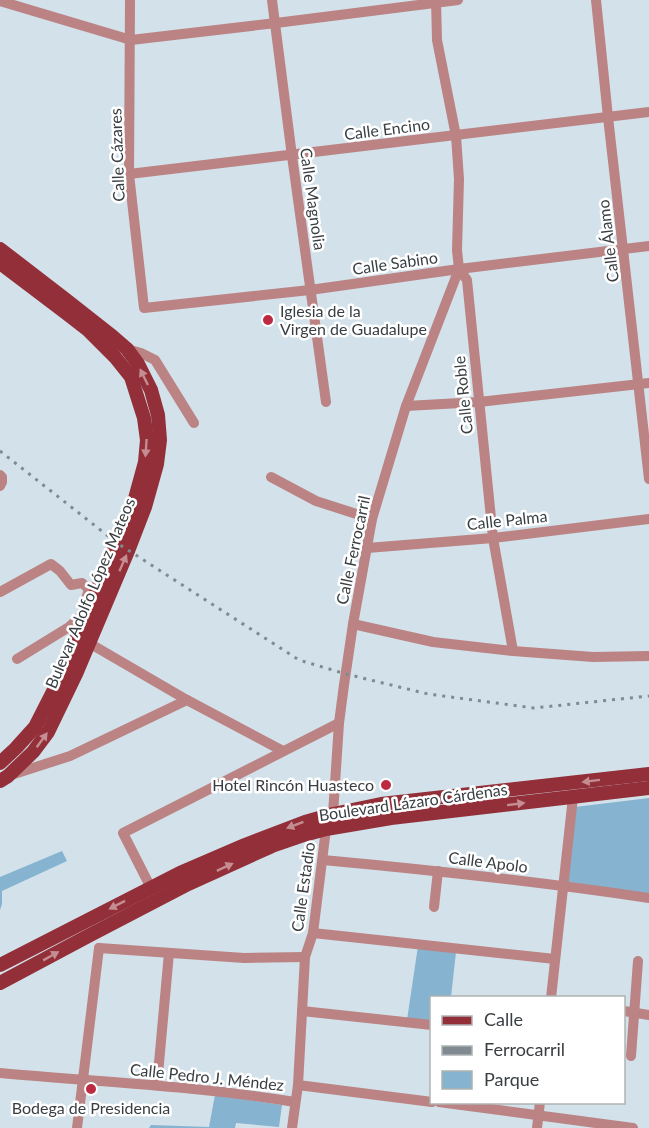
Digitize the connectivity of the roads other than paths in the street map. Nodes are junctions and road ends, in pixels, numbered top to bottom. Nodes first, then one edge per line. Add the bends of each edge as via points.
1 (130, 0) edge
2 (272, 0) edge
3 (458, 0) edge
4 (596, 0) edge
5 (0, 1) edge
6 (435, 2) edge
7 (276, 23) junction
8 (130, 40) junction
9 (649, 112) edge
10 (608, 117) junction
11 (456, 136) junction
12 (292, 156) junction
13 (129, 174) junction
14 (649, 246) edge
15 (0, 249) edge
16 (624, 249) junction
17 (0, 263) edge
18 (459, 269) junction
19 (310, 290) junction
20 (144, 308) joint
21 (127, 349) junction
22 (644, 384) edge
23 (326, 402) dead end
24 (479, 402) junction
25 (406, 406) junction
26 (195, 423) dead end
27 (0, 475) edge
28 (271, 477) dead end
29 (649, 479) edge
30 (0, 486) edge
31 (372, 519) junction
32 (649, 519) edge
33 (493, 538) junction
34 (367, 548) junction
35 (0, 592) edge
36 (82, 618) junction
37 (353, 624) junction
38 (89, 643) junction
39 (513, 651) junction
40 (649, 656) edge
41 (17, 659) dead end
42 (187, 700) junction
43 (339, 723) junction
44 (284, 752) junction
45 (0, 763) edge
46 (649, 774) edge
47 (4, 778) edge
48 (649, 788) edge
49 (573, 797) junction
50 (333, 814) junction
51 (326, 829) junction
52 (323, 860) junction
53 (438, 871) junction
54 (564, 886) junction
55 (151, 888) junction
56 (649, 898) edge
57 (434, 907) dead end
58 (313, 933) junction
59 (90, 935) junction
60 (99, 948) junction
61 (169, 953) junction
62 (305, 957) junction
63 (555, 959) junction
64 (638, 961) dead end
65 (0, 965) edge
66 (0, 983) edge
67 (551, 996) edge
68 (302, 1011) junction
69 (629, 1012) edge
70 (649, 1015) edge
71 (430, 1025) edge
72 (631, 1056) dead end
73 (0, 1073) edge
74 (82, 1080) junction
75 (157, 1084) junction
76 (298, 1084) junction
77 (295, 1102) junction
78 (430, 1102) edge
79 (454, 1104) edge
80 (540, 1104) edge
81 (538, 1115) junction
82 (77, 1128) edge
83 (292, 1128) edge
84 (537, 1128) edge
85 (633, 1128) edge

1 - 8 street, Calle Cázares
2 - 7 street, Calle Magnolia
3 - 6 street
4 - 10 street, Calle Álamo
5 - 8 street
6 - 7 street
6 - 11 street via 437,40
7 - 8 street
7 - 12 street, Calle Magnolia
8 - 13 street, Calle Cázares
9 - 10 street, Calle Encino
10 - 11 street, Calle Encino
10 - 16 street, Calle Álamo
11 - 12 street, Calle Encino
11 - 18 street, Calle Roble
12 - 13 street, Calle Encino
12 - 19 street, Calle Magnolia
13 - 20 street, Calle Cázares
14 - 16 street, Calle Sabino
15 - 21 main road, Bulevar Adolfo López Mateos
16 - 18 street, Calle Sabino
16 - 22 street, Calle Álamo
17 -> 36 main road, Bulevar Adolfo López Mateos via 73,318 115,357 131,377 144,418 147,440 140,482 127,521
18 - 19 street, Calle Sabino
18 - 24 street, Calle Roble via 467,279
18 - 25 street, Calle Ferrocarril
19 - 20 street, Calle Sabino
19 - 23 street, Calle Magnolia
21 - 26 street via 155,360
38 -> 21 main road, Bulevar Adolfo López Mateos via 145,507 157,464 158,415 138,364
22 - 24 street
22 - 29 street, Calle Álamo
24 - 25 street
24 - 33 street, Calle Roble
25 - 31 street, Calle Ferrocarril
27 - 30 street
28 - 31 street via 316,501
31 - 34 street, Calle Ferrocarril
32 - 33 street, Calle Palma
33 - 34 street, Calle Palma
33 - 39 street, Calle Roble
34 - 37 street, Calle Ferrocarril
35 - 36 street via 51,564 71,585 82,583 89,589
36 - 41 street
36 - 45 main road, Bulevar Adolfo López Mateos via 60,678 35,727
37 - 39 street, Calle Ferrocarril via 433,642
37 - 43 street, Calle Estadio
38 - 42 street
47 -> 38 main road, Bulevar Adolfo López Mateos via 48,732
39 - 40 street, Calle Ferrocarril via 592,657
42 - 44 street
42 - 47 street via 70,756
43 - 44 street
43 - 50 street, Calle Estadio
44 - 55 street via 123,833
46 -> 50 main road, Boulevard Lázaro Cárdenas via 381,804
48 - 49 main road, Boulevard Lázaro Cárdenas
51 -> 49 main road, Boulevard Lázaro Cárdenas
49 - 54 street
50 - 51 street, Calle Estadio
50 -> 55 main road, Boulevard Lázaro Cárdenas via 245,845
51 - 52 street, Calle Estadio
59 -> 51 main road, Boulevard Lázaro Cárdenas via 272,846
52 - 53 street, Calle Apolo
52 - 58 street, Calle Estadio
53 - 54 street, Calle Apolo
53 - 57 street
54 - 56 street, Calle Apolo
54 - 63 street
55 -> 65 main road, Boulevard Lázaro Cárdenas
58 - 62 street, Calle Estadio
58 - 63 street
59 - 60 street
66 -> 59 main road, Boulevard Lázaro Cárdenas
60 - 61 street
60 - 74 street
61 - 62 street
61 - 75 street
62 - 68 street, Calle Estadio
63 - 67 street
64 - 69 street
68 - 71 street
68 - 76 street, Calle Estadio
69 - 70 street
69 - 72 street
73 - 74 street, Calle Pedro J. Méndez
74 - 75 street, Calle Pedro J. Méndez
74 - 82 street
75 - 77 street, Calle Pedro J. Méndez
76 - 77 street, Calle Pedro J. Méndez
76 - 78 street, Calle Pedro J. Méndez
77 - 83 street
79 - 81 street
80 - 81 street
81 - 84 street
81 - 85 street

